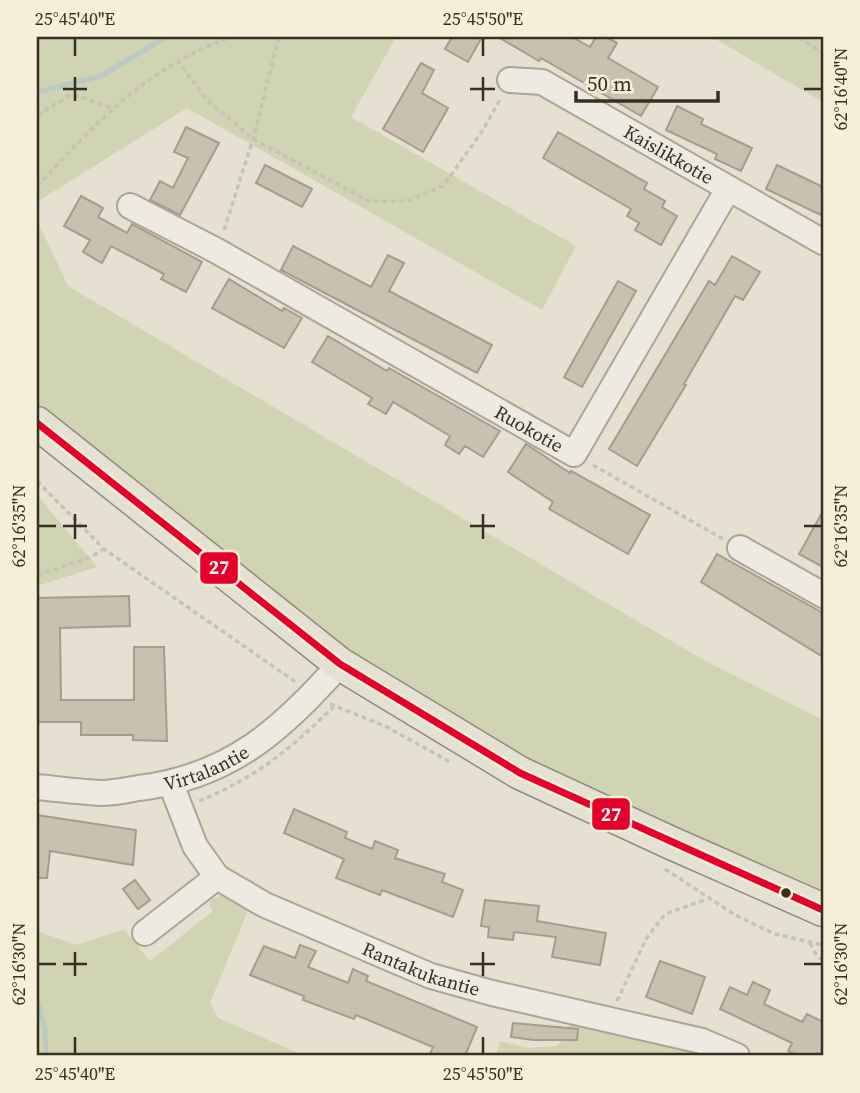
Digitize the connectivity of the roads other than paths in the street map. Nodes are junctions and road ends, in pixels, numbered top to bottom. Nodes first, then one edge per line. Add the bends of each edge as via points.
1 (510, 80) road end
2 (728, 189) junction
3 (130, 205) dead end
4 (823, 242) edge
5 (37, 423) edge
6 (740, 548) road end
7 (823, 595) edge
8 (340, 664) junction
9 (171, 784) junction
10 (37, 787) edge
11 (217, 877) junction
12 (823, 909) edge
13 (145, 933) dead end
14 (737, 1056) edge

1 - 2 street, Kaislikkotie via 542,82
2 - 3 street, Ruokotie via 574,454
2 - 4 street, Kaislikkotie
5 - 8 main road
6 - 7 street
8 - 9 street, Virtalantie via 261,742
8 - 12 main road via 520,773
9 - 10 street, Virtalantie via 103,793
9 - 11 street, Rantakukantie via 195,846
11 - 13 street
11 - 14 street, Rantakukantie via 265,905 430,976 702,1041

